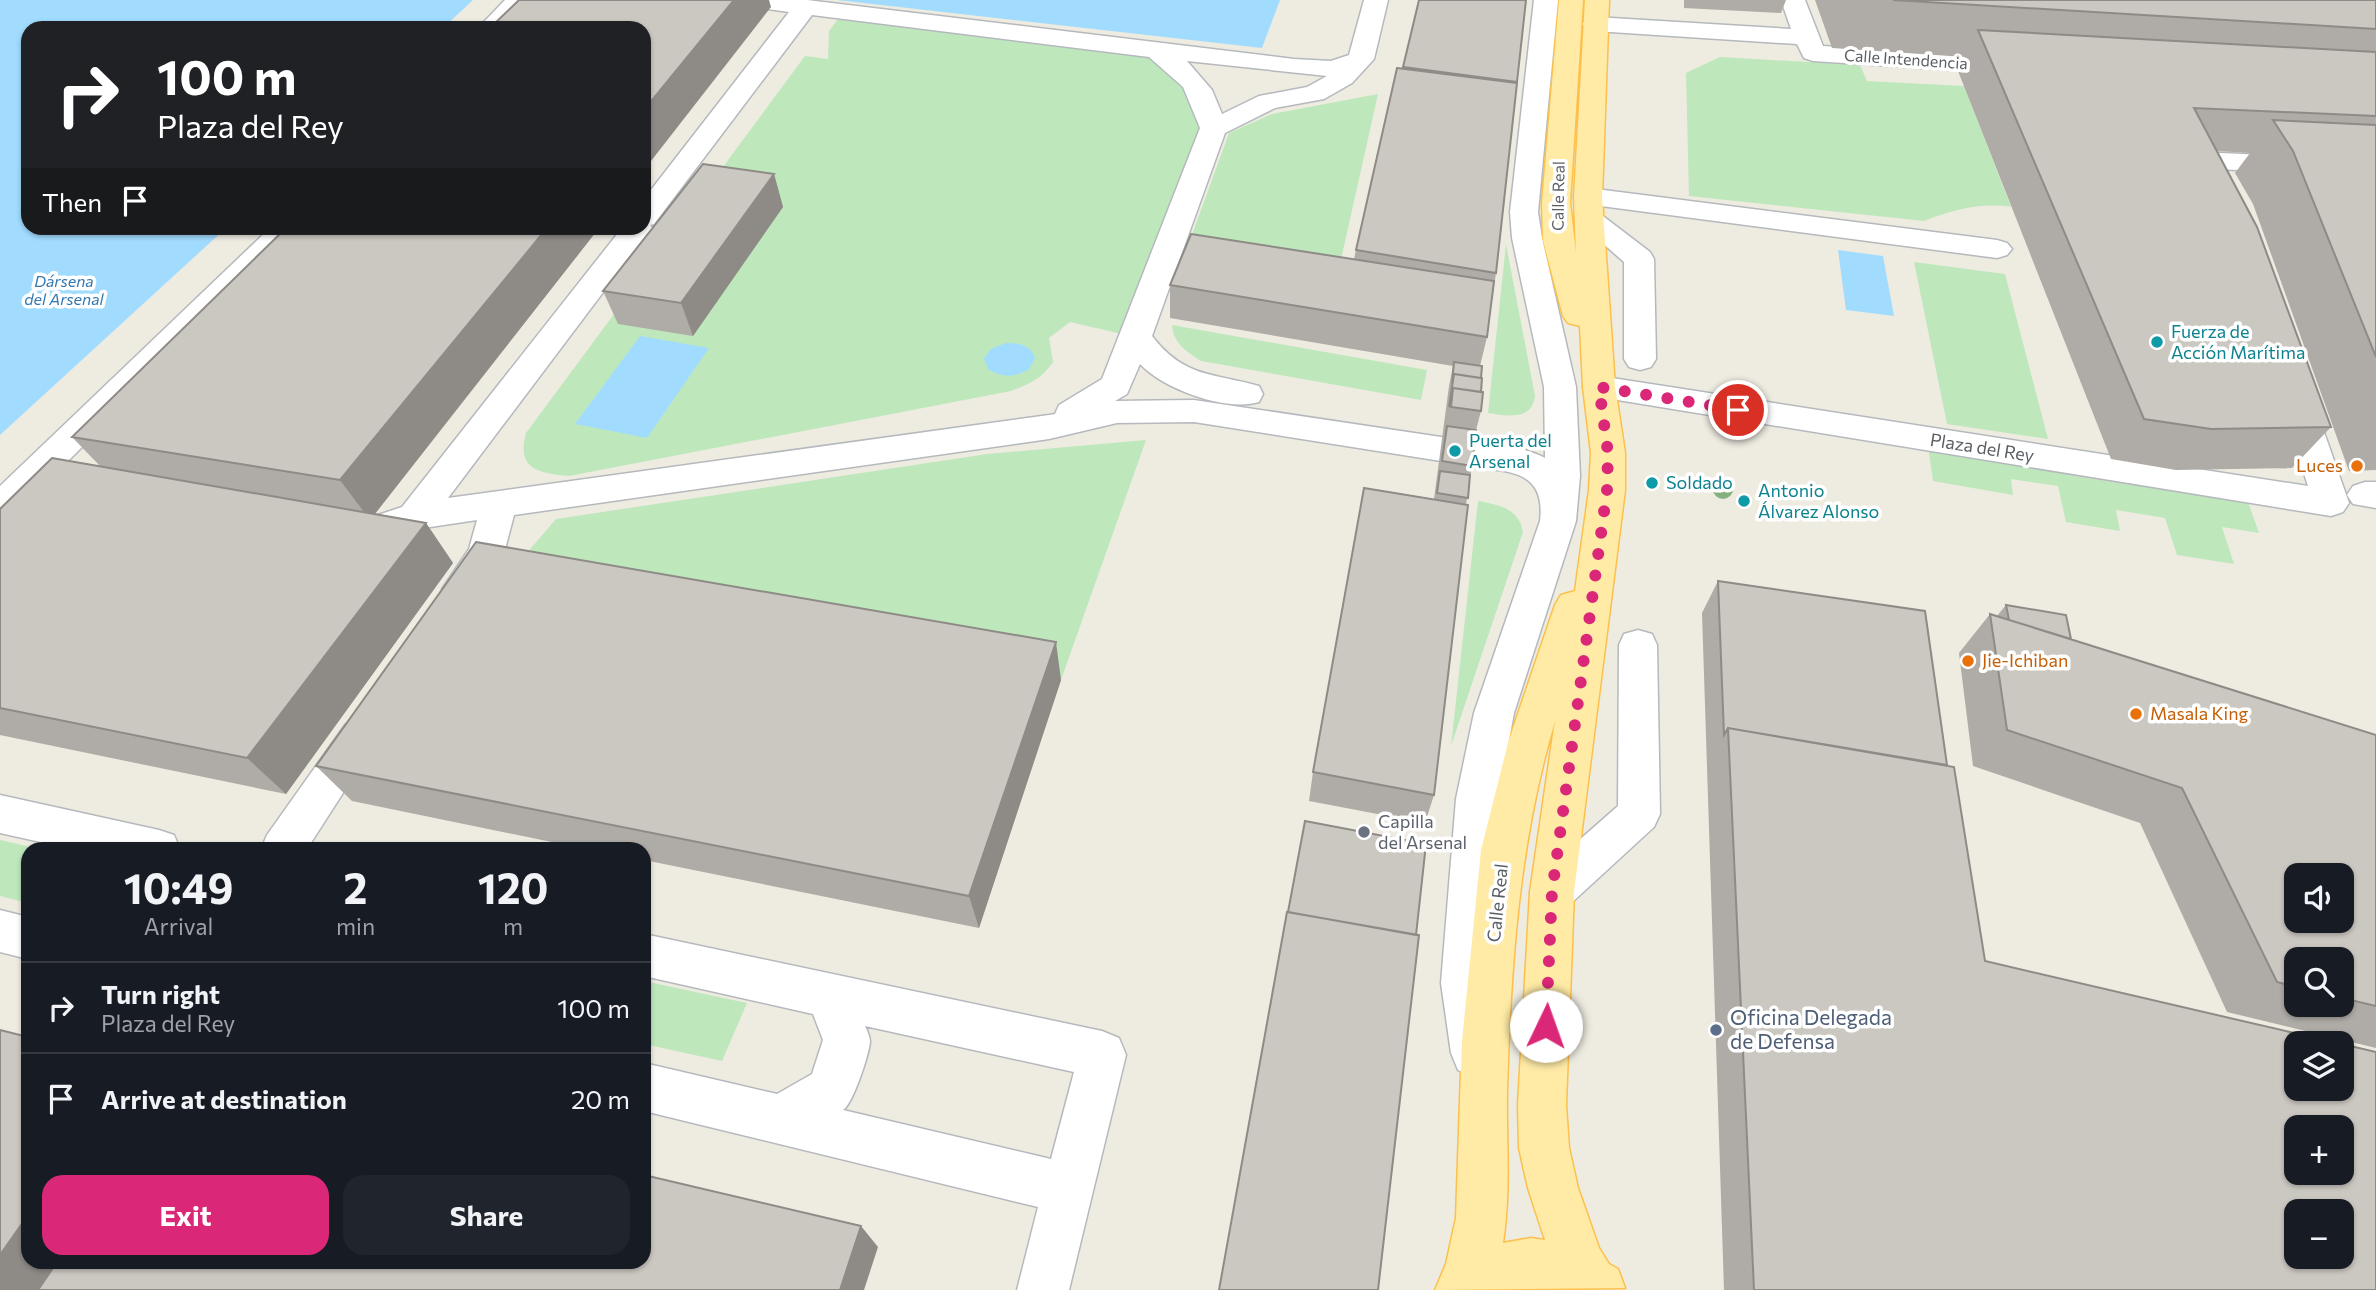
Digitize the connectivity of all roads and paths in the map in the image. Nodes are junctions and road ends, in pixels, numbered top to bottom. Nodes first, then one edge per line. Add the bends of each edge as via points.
1 (519, 0) edge
2 (748, 0) edge
3 (1376, 0) edge
4 (1546, 0) edge
5 (1571, 0) edge
6 (806, 7) junction
7 (1596, 12) edge
8 (497, 21) edge
9 (1803, 27) edge
10 (1155, 49) junction
11 (1361, 59) junction
12 (2045, 68) edge
13 (1213, 128) junction
14 (2376, 168) edge
15 (1588, 208) junction
16 (651, 209) edge
17 (2221, 209) edge
18 (279, 235) edge
19 (632, 235) edge
20 (1997, 249) dead end
21 (1136, 337) junction
22 (1640, 359) dead end
23 (2286, 370) edge
24 (1599, 387) junction
25 (1562, 410) junction
26 (1049, 427) junction
27 (1456, 441) junction
28 (31, 477) junction
29 (72, 484) edge
30 (500, 503) junction
31 (0, 507) edge
32 (1560, 508) junction
33 (415, 516) junction
34 (318, 522) edge
35 (1602, 527) junction
36 (439, 622) edge
37 (1639, 645) dead end
38 (376, 712) edge
39 (0, 814) edge
40 (127, 842) edge
41 (287, 842) edge
42 (1552, 892) junction
43 (0, 931) edge
44 (21, 936) edge
45 (651, 957) edge
46 (830, 995) junction
47 (651, 1089) edge
48 (1483, 1093) junction
49 (780, 1120) junction
50 (1069, 1189) junction
51 (1596, 1286) edge
52 (1043, 1290) edge
53 (1464, 1290) edge

1 - 8 street
2 - 6 street
3 - 11 street
4 - 25 street via 1524,212
5 - 24 main road, Calle Real via 1556,223
6 - 10 street
6 - 16 street
7 - 9 street, Calle Intendencia via 1661,28
7 - 15 main road, Calle Real
9 - 12 street, Calle Intendencia
10 - 11 street via 1334,69
10 - 13 street via 1191,76
11 - 13 street via 1343,78 1315,93 1268,102
13 - 21 street
14 - 17 street via 2197,160
15 - 20 street
15 - 22 street via 1639,259
15 - 24 main road, Calle Real
18 - 28 street
19 - 33 street
21 - 26 street via 1115,386
21 - 27 street via 1154,362 1172,375 1204,387
23 - 24 street, Plaza del Rey via 2331,503
24 - 35 main road, Calle Real via 1608,453
25 - 27 street via 1554,430 1540,440
25 - 32 street
26 - 27 street via 1117,412 1194,411
26 - 30 street
27 - 32 street via 1538,468 1552,481
28 - 29 street
28 - 31 street
30 - 33 street
30 - 36 street via 486,553
32 - 48 street via 1494,713 1477,799 1464,983
33 - 34 street via 373,530
35 - 42 main road, Calle Real
35 - 48 main road, Calle Real via 1529,742 1505,839
37 - 42 street via 1639,814
38 - 41 street
39 - 40 street
42 - 51 main road, Calle Real via 1544,1149 1574,1251
43 - 44 street
45 - 46 street
46 - 49 street via 847,1040 831,1090
46 - 50 street via 1102,1055
47 - 49 street
48 - 53 main road, Calle Real via 1481,1228
49 - 50 street
50 - 52 street
51 - 53 main road via 1567,1270 1525,1264 1489,1272

